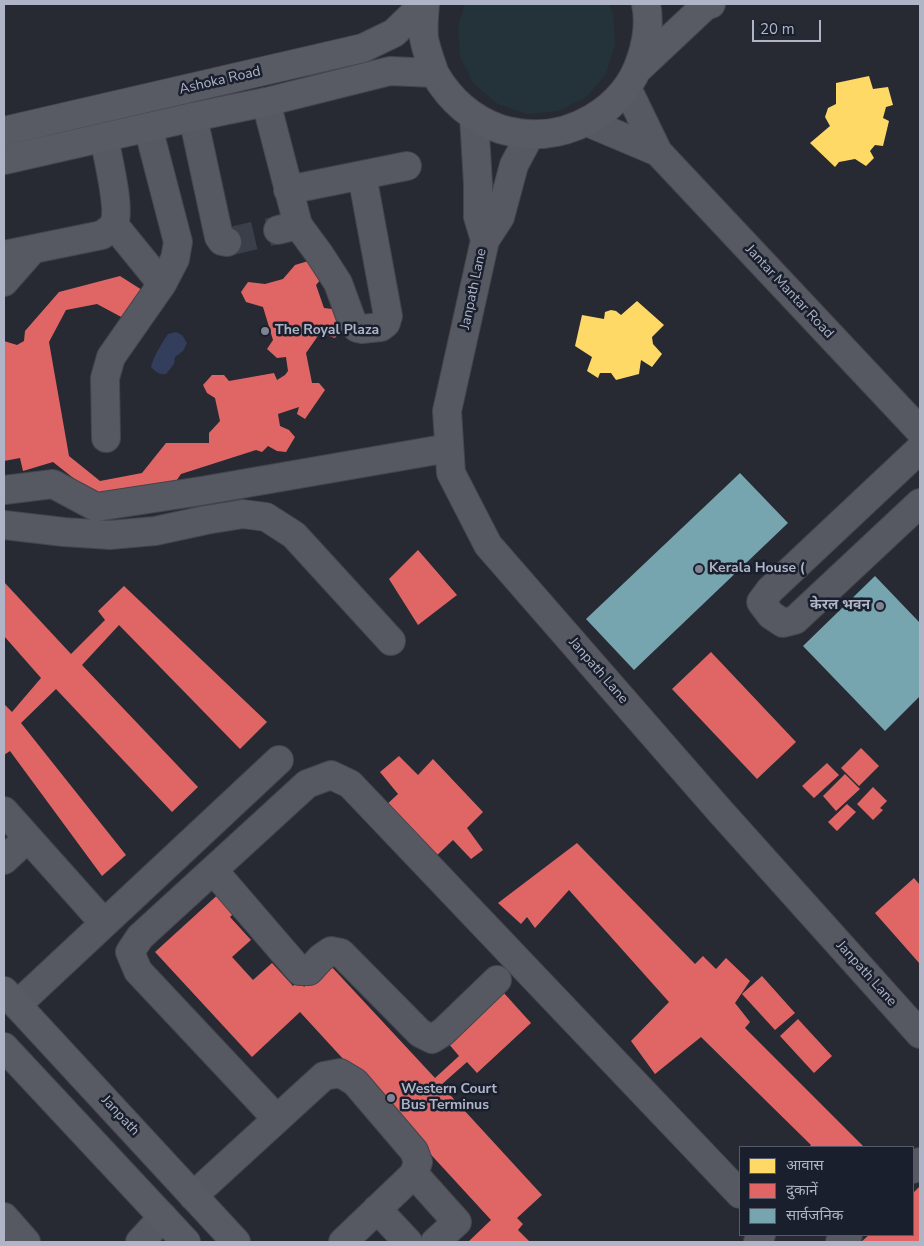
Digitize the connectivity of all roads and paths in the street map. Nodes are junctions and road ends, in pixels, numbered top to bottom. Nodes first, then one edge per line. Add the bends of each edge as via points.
1 (424, 4) edge
2 (646, 4) edge
3 (711, 4) edge
4 (434, 72) junction
5 (632, 79) junction
6 (266, 102) junction
7 (193, 117) junction
8 (474, 117) junction
9 (586, 122) junction
10 (148, 127) junction
11 (4, 131) edge
12 (530, 135) junction
13 (104, 137) junction
14 (658, 152) junction
15 (4, 160) edge
16 (407, 166) dead end
17 (362, 175) junction
18 (288, 190) junction
19 (114, 225) junction
20 (485, 240) junction
21 (227, 242) dead end
22 (33, 249) junction
23 (4, 256) edge
24 (4, 282) edge
25 (162, 284) junction
26 (919, 432) edge
27 (106, 438) dead end
28 (450, 448) junction
29 (4, 490) edge
30 (920, 502) edge
31 (4, 525) edge
32 (391, 642) dead end
33 (279, 760) dead end
34 (4, 811) edge
35 (28, 838) junction
36 (4, 860) edge
37 (213, 870) junction
38 (104, 923) junction
39 (497, 980) dead end
40 (10, 998) edge
41 (920, 1034) edge
42 (4, 1047) edge
43 (277, 1119) junction
44 (414, 1174) junction
45 (739, 1193) edge
46 (193, 1196) junction
47 (378, 1209) junction
48 (4, 1217) edge
49 (163, 1217) junction
50 (26, 1242) edge
51 (140, 1242) edge
52 (186, 1242) edge
53 (236, 1242) edge
54 (343, 1242) edge
55 (408, 1242) edge
56 (435, 1242) edge

1 - 4 main road via 424,40
1 - 11 main road, Ashoka Road via 394,33 363,48
2 - 5 main road via 646,42
3 - 5 main road via 705,6
4 - 6 main road, Ashoka Road via 390,71
4 - 8 main road via 451,97
5 - 9 main road via 609,108
5 - 14 street, Jantar Mantar Road
6 - 7 main road, Ashoka Road
6 - 18 street
7 - 10 main road, Ashoka Road
7 - 21 street via 219,237
8 - 12 main road via 502,130
8 - 20 street, Janpath Lane via 478,217
9 - 12 main road via 559,132
9 - 14 street, Jantar Mantar Road
10 - 13 main road, Ashoka Road
10 - 25 street via 178,242 175,259
12 - 20 street, Janpath Lane via 514,165 500,217
13 - 15 main road, Ashoka Road
13 - 19 street via 114,194
14 - 26 street, Jantar Mantar Road
16 - 17 street
17 - 18 street
17 - 18 street via 388,316 381,327 362,329 353,324 338,283 320,255 288,228
19 - 22 street via 102,235
19 - 25 street
20 - 28 street, Janpath Lane via 447,411
22 - 23 street
22 - 24 street
25 - 27 street via 111,357 105,378
26 - 30 street via 761,602 783,623 795,620
28 - 29 street via 96,507 54,484
28 - 41 street, Janpath Lane via 451,473 488,545
31 - 32 street via 110,535 243,514 266,517 294,535
33 - 38 street
34 - 35 street
35 - 36 street
35 - 38 street
37 - 39 street via 300,971 309,971 331,951 341,953 420,1033 432,1039
37 - 43 street via 140,937 130,952 138,971
37 - 45 street via 307,784 331,775 350,784
38 - 40 street
40 - 46 main road, Janpath
42 - 49 main road
43 - 44 street via 324,1076 340,1073 354,1082 414,1151 418,1162
43 - 46 street
44 - 47 street
44 - 56 street via 457,1222
46 - 53 main road, Janpath
47 - 54 street
47 - 55 street
48 - 50 street
49 - 51 street
49 - 52 main road

